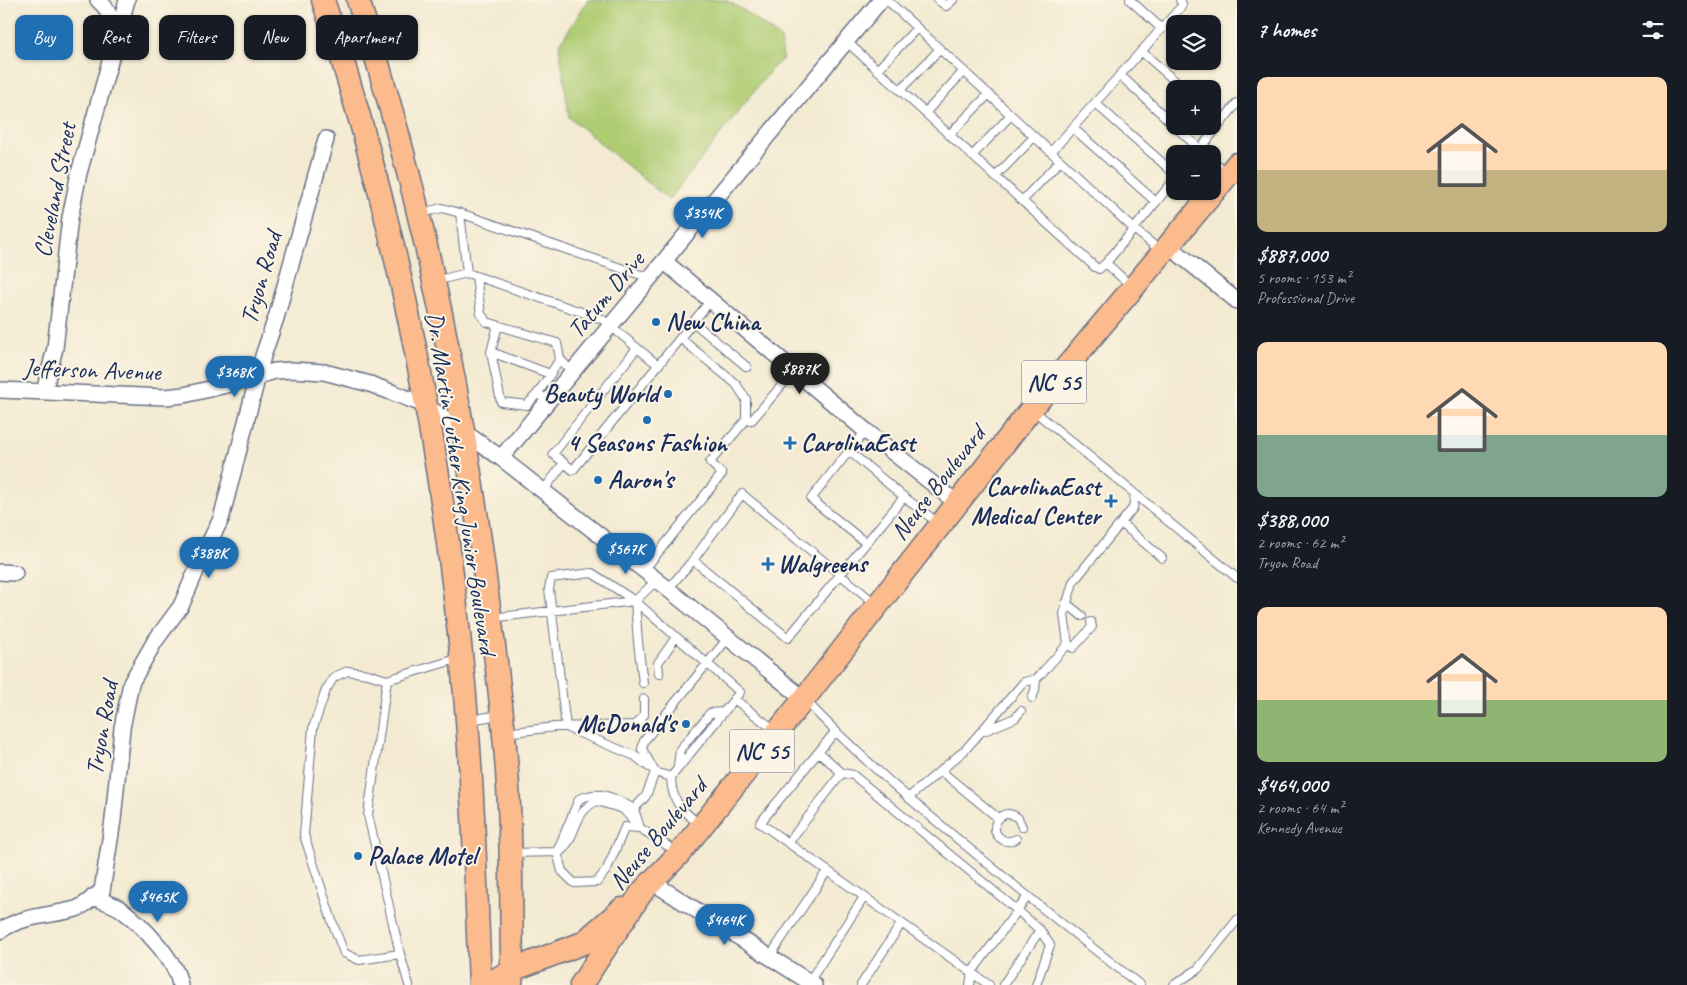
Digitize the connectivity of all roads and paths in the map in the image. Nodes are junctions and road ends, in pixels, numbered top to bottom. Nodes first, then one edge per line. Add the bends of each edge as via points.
1 (98, 0) edge
2 (127, 0) edge
3 (323, 0) edge
4 (358, 0) edge
5 (882, 0) edge
6 (887, 0) edge
7 (938, 0) edge
8 (953, 0) edge
9 (1130, 0) edge
10 (1180, 0) edge
11 (108, 15) edge
12 (123, 15) edge
13 (917, 28) junction
14 (1162, 28) junction
15 (847, 42) junction
16 (940, 49) junction
17 (1141, 52) junction
18 (110, 60) edge
19 (877, 70) junction
20 (964, 71) junction
21 (1120, 75) junction
22 (1174, 80) edge
23 (900, 90) junction
24 (989, 94) junction
25 (1095, 103) junction
26 (1237, 103) edge
27 (925, 113) junction
28 (1011, 115) junction
29 (1166, 118) edge
30 (1222, 122) joint
31 (1073, 128) junction
32 (949, 134) junction
33 (1184, 135) edge
34 (1034, 136) junction
35 (326, 139) dead end
36 (1193, 145) edge
37 (1205, 145) edge
38 (1051, 152) junction
39 (972, 156) junction
40 (1060, 160) junction
41 (1166, 166) edge
42 (1226, 166) edge
43 (996, 177) junction
44 (1166, 190) edge
45 (1022, 201) junction
46 (1156, 202) junction
47 (460, 213) junction
48 (418, 214) junction
49 (1134, 229) junction
50 (1166, 250) junction
51 (664, 262) junction
52 (1106, 263) junction
53 (467, 273) junction
54 (476, 276) junction
55 (650, 278) junction
56 (434, 282) junction
57 (1134, 288) junction
58 (711, 300) junction
59 (1237, 301) edge
60 (693, 322) junction
61 (498, 325) junction
62 (611, 326) junction
63 (680, 338) junction
64 (638, 348) junction
65 (491, 352) junction
66 (560, 359) junction
67 (658, 365) junction
68 (747, 368) dead end
69 (794, 371) junction
70 (572, 373) junction
71 (550, 374) junction
72 (259, 375) junction
73 (0, 390) edge
74 (44, 392) junction
75 (543, 397) junction
76 (425, 404) junction
77 (1032, 408) junction
78 (746, 420) junction
79 (866, 431) junction
80 (465, 432) junction
81 (849, 451) junction
82 (501, 458) junction
83 (564, 463) junction
84 (542, 491) junction
85 (1135, 494) junction
86 (904, 497) junction
87 (957, 503) junction
88 (1121, 524) junction
89 (940, 525) junction
90 (866, 544) junction
91 (1162, 558) dead end
92 (694, 560) junction
93 (644, 570) junction
94 (841, 574) junction
95 (1237, 578) edge
96 (663, 585) junction
97 (635, 602) junction
98 (1066, 603) junction
99 (878, 605) junction
100 (552, 612) junction
101 (1082, 616) dead end
102 (490, 618) junction
103 (1091, 622) dead end
104 (676, 637) junction
105 (728, 638) junction
106 (1068, 644) junction
107 (462, 658) junction
108 (707, 664) junction
109 (659, 674) dead end
110 (1036, 679) junction
111 (386, 680) junction
112 (643, 683) dead end
113 (1032, 698) dead end
114 (644, 699) dead end
115 (734, 699) junction
116 (804, 699) junction
117 (1021, 711) dead end
118 (724, 712) junction
119 (467, 720) junction
120 (503, 724) junction
121 (566, 727) junction
122 (777, 732) junction
123 (835, 732) junction
124 (982, 732) junction
125 (818, 752) junction
126 (678, 768) junction
127 (941, 771) junction
128 (655, 772) junction
129 (842, 773) junction
130 (671, 777) junction
131 (908, 798) junction
132 (634, 809) junction
133 (998, 818) junction
134 (701, 826) junction
135 (640, 828) junction
136 (1022, 828) dead end
137 (1016, 838) dead end
138 (788, 843) junction
139 (556, 852) junction
140 (510, 853) junction
141 (679, 854) junction
142 (827, 871) junction
143 (647, 887) junction
144 (1028, 896) junction
145 (93, 897) junction
146 (864, 897) junction
147 (1018, 910) junction
148 (1237, 920) edge
149 (901, 924) junction
150 (1040, 930) junction
151 (0, 931) edge
152 (400, 954) junction
153 (770, 956) junction
154 (972, 972) junction
155 (512, 978) edge
156 (812, 983) edge
157 (180, 985) edge
158 (409, 985) edge
159 (480, 985) edge
160 (486, 985) edge
161 (581, 985) edge
162 (861, 985) edge
163 (970, 985) edge
164 (989, 985) edge
165 (1003, 985) edge
166 (1036, 985) edge
167 (1140, 985) edge
168 (1174, 985) edge

1 - 11 street
2 - 12 street, Cleveland Street
3 - 76 main road, Dr. Martin Luther King Junior Boulevard via 348,76 380,195
4 - 48 main road, Dr. Martin Luther King Junior Boulevard via 391,107
5 - 15 street, Tatum Drive
6 - 13 lane
7 - 8 lane via 946,6
9 - 14 lane
10 - 14 lane via 1180,8
13 - 16 lane
13 - 19 lane
14 - 17 lane
15 - 19 lane
15 - 51 street, Tatum Drive
16 - 20 lane
16 - 23 lane
17 - 21 lane
17 - 22 lane
18 - 74 street, Cleveland Street via 70,218 55,348
19 - 23 lane
20 - 24 lane
20 - 27 lane
21 - 25 lane
21 - 29 lane
23 - 27 lane
24 - 28 lane
24 - 32 lane
25 - 31 lane
25 - 41 lane
26 - 30 lane
27 - 32 lane
28 - 34 lane
28 - 39 lane
30 - 37 lane
31 - 38 lane
31 - 46 lane
32 - 39 lane
33 - 36 lane
34 - 38 lane
34 - 43 lane
35 - 72 street, Tryon Road
38 - 40 lane
39 - 43 lane
40 - 45 lane
40 - 49 lane
42 - 50 main road, Neuse Boulevard / NC 55
43 - 45 lane
44 - 46 lane
45 - 52 lane via 1095,268 1099,269
46 - 49 lane
47 - 48 lane via 442,208
47 - 53 lane
47 - 55 lane
48 - 56 main road, Dr. Martin Luther King Junior Boulevard
49 - 50 lane
49 - 52 lane
50 - 57 main road, Neuse Boulevard / NC 55
50 - 59 street
51 - 55 street, Tatum Drive
51 - 58 street
52 - 57 lane
53 - 54 lane
53 - 56 lane
54 - 61 lane via 482,314 487,322
54 - 62 lane via 602,319
55 - 62 street, Tatum Drive
56 - 80 main road, Dr. Martin Luther King Junior Boulevard
57 - 77 main road, Neuse Boulevard / NC 55
58 - 60 lane
58 - 69 street
60 - 63 lane
60 - 68 lane
61 - 65 lane
61 - 66 lane via 558,343
62 - 64 lane
62 - 70 street, Tatum Drive
63 - 67 lane
63 - 78 lane via 736,384 746,399
64 - 67 lane
64 - 83 lane via 553,454
65 - 71 lane
65 - 75 lane via 501,402 528,405
66 - 70 lane
66 - 71 lane
67 - 83 lane via 573,470
69 - 78 lane via 752,420
69 - 79 street
70 - 75 street, Tatum Drive
71 - 75 lane
72 - 74 street, Jefferson Avenue via 175,396
72 - 76 street, Jefferson Avenue via 292,370 324,372
72 - 145 street, Tryon Road via 221,519 181,606 155,641 131,683 122,728 102,891
73 - 74 street, Jefferson Avenue
75 - 82 street, Tatum Drive
76 - 80 street, Jefferson Avenue
76 - 107 main road, Dr. Martin Luther King Junior Boulevard via 439,482
77 - 85 lane
77 - 87 main road, Neuse Boulevard / NC 55
78 - 93 lane via 710,462 722,474
79 - 81 lane
79 - 87 street
80 - 82 street, Jefferson Avenue
80 - 102 main road, Dr. Martin Luther King Junior Boulevard
81 - 86 lane
81 - 90 lane via 810,499
82 - 84 street, Jefferson Avenue
83 - 84 lane
84 - 93 street, Jefferson Avenue
85 - 88 lane via 1133,508
85 - 95 lane
86 - 89 lane
86 - 90 lane
87 - 89 main road, Neuse Boulevard / NC 55
88 - 91 lane
88 - 98 lane via 1073,582
89 - 99 main road, Neuse Boulevard / NC 55
90 - 94 lane
92 - 94 lane via 788,638
92 - 94 lane via 742,494
92 - 96 lane
93 - 96 street, Jefferson Avenue
94 - 99 lane
96 - 97 lane
96 - 105 street, Jefferson Avenue
97 - 100 lane
97 - 100 lane via 592,573 551,578
97 - 104 lane
97 - 112 lane
98 - 101 lane
98 - 106 lane via 1064,614
99 - 116 main road, Neuse Boulevard / NC 55
100 - 102 lane
100 - 121 lane
102 - 120 main road, Dr. Martin Luther King Junior Boulevard
103 - 106 lane via 1092,628 1073,648
104 - 108 lane
104 - 109 lane via 658,663
105 - 108 lane
105 - 116 street, Jefferson Avenue
106 - 110 lane
107 - 111 lane
107 - 119 main road, Dr. Martin Luther King Junior Boulevard
108 - 115 lane via 740,692
108 - 128 lane via 644,741 642,750
110 - 113 lane
110 - 124 lane via 1024,682
111 - 152 lane via 368,816
111 - 152 lane via 348,671 334,677 326,690 313,728 304,836 344,953 359,960
114 - 121 lane via 644,715 636,725
115 - 118 lane
115 - 122 lane
116 - 122 main road, Neuse Boulevard / NC 55
116 - 123 lane
117 - 124 lane via 1015,718
118 - 126 lane
118 - 126 lane via 710,713 689,738 680,749
119 - 120 lane
119 - 159 main road, Dr. Martin Luther King Junior Boulevard
120 - 121 lane
120 - 140 main road, Dr. Martin Luther King Junior Boulevard
121 - 128 lane via 635,756
122 - 134 main road, Neuse Boulevard / NC 55
123 - 125 lane
123 - 131 lane
124 - 127 lane
125 - 129 lane
125 - 138 lane via 760,823
126 - 130 lane
127 - 131 lane
127 - 133 lane
128 - 130 lane
128 - 132 lane via 646,796
129 - 138 lane
129 - 147 lane via 853,775
130 - 134 lane via 671,789 678,806
131 - 144 lane
132 - 135 lane
132 - 139 lane via 608,795 590,794 580,799
133 - 136 lane via 1014,815
133 - 137 lane via 995,826 997,835 1009,841
134 - 141 main road, Neuse Boulevard / NC 55
135 - 139 lane via 623,809 597,801 583,810 566,846
135 - 139 lane via 625,827 607,868 597,882 574,883 562,871
135 - 141 lane
138 - 142 lane
139 - 140 lane
140 - 155 main road, Dr. Martin Luther King Junior Boulevard
141 - 143 main road, Neuse Boulevard / NC 55
142 - 146 lane
142 - 153 lane
143 - 153 street
143 - 155 main road, NC 55 via 583,943
143 - 161 main road, Neuse Boulevard / NC 55
144 - 147 lane
144 - 167 lane
145 - 151 street via 78,908 9,924
145 - 157 street via 121,909 159,945 179,977
146 - 149 lane
146 - 156 lane
147 - 150 lane
147 - 154 lane
148 - 168 lane via 1198,969
149 - 154 lane
149 - 162 lane
150 - 165 lane
150 - 166 lane via 1050,945
152 - 158 lane
153 - 156 street
154 - 163 lane
154 - 164 lane
155 - 160 main road, NC 55

